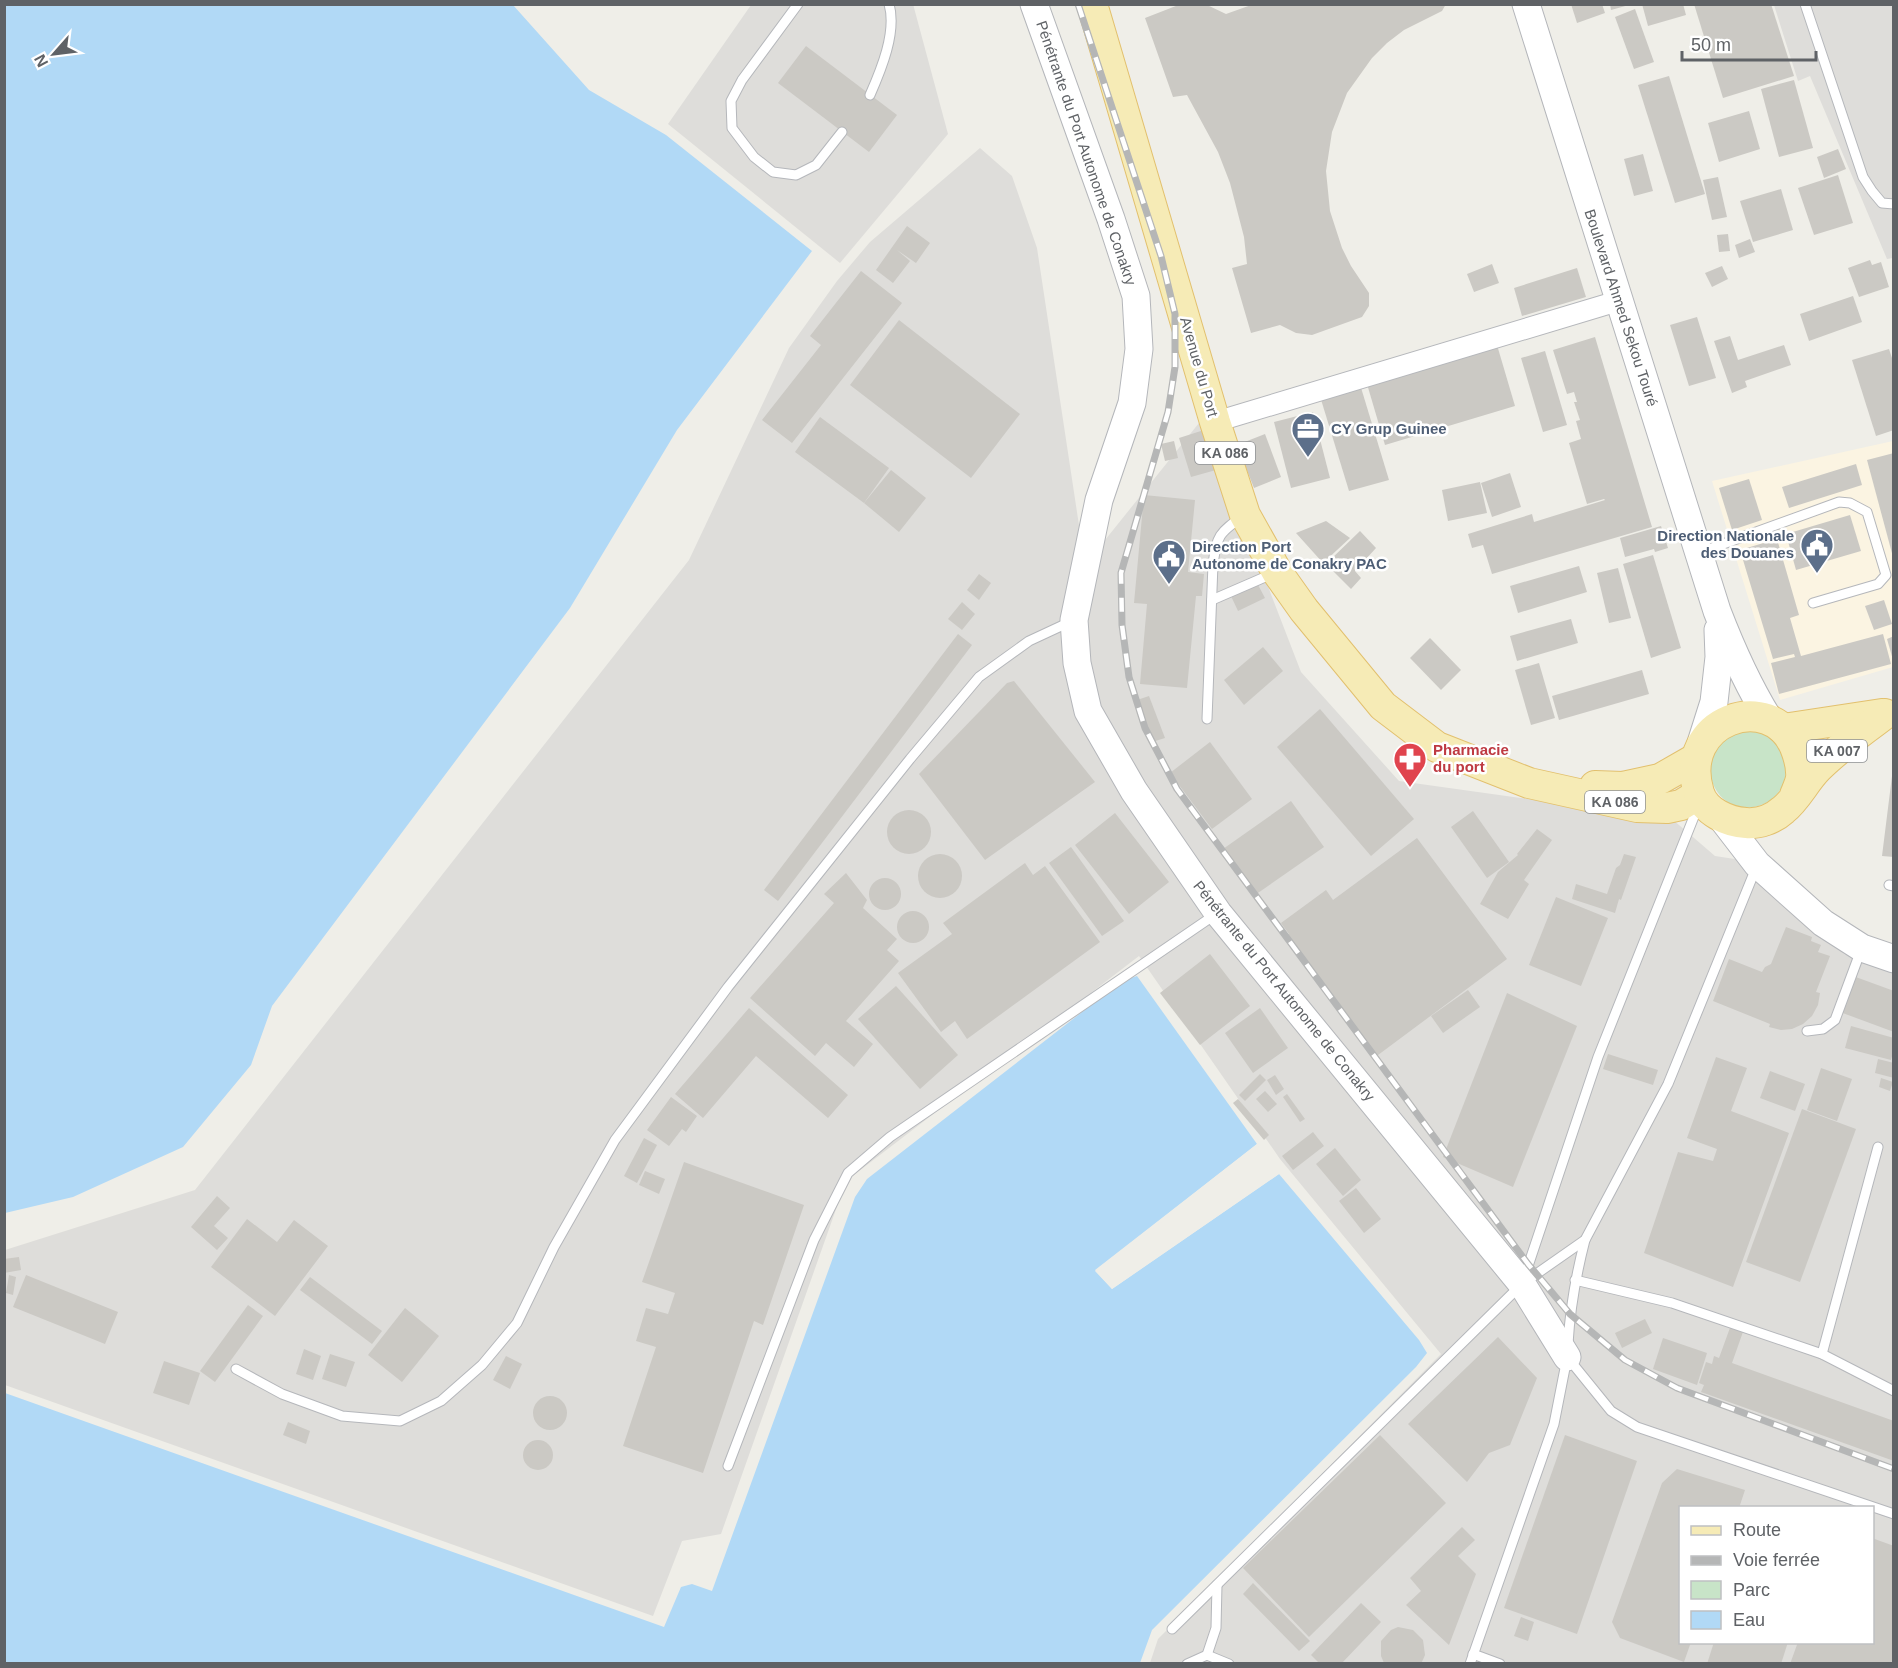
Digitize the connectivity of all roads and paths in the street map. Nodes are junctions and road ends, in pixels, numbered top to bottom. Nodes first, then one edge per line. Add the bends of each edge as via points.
1 (798, 4) edge
2 (889, 4) edge
3 (1034, 4) edge
4 (1092, 4) edge
5 (1526, 4) edge
6 (1805, 4) edge
7 (870, 95) dead end
8 (842, 132) dead end
9 (1893, 204) edge
10 (1618, 301) junction
11 (1215, 422) junction
12 (1245, 515) junction
13 (1699, 553) junction
14 (1277, 572) junction
15 (1212, 600) junction
16 (1813, 603) dead end
17 (1717, 611) junction
18 (1074, 620) junction
19 (1889, 712) edge
20 (1207, 719) dead end
21 (1776, 725) junction
22 (1698, 751) junction
23 (1529, 783) junction
24 (1796, 795) junction
25 (1707, 803) junction
26 (1768, 820) junction
27 (1757, 864) junction
28 (1218, 912) junction
29 (1862, 948) junction
30 (1893, 958) edge
31 (1807, 1030) dead end
32 (1878, 1147) dead end
33 (1586, 1240) junction
34 (1575, 1280) junction
35 (1522, 1284) junction
36 (1822, 1354) junction
37 (1568, 1357) junction
38 (236, 1369) dead end
39 (1893, 1391) edge
40 (728, 1466) dead end
41 (1869, 1506) edge
42 (1874, 1508) edge
43 (1893, 1514) edge
44 (1217, 1585) junction
45 (1172, 1629) dead end
46 (1207, 1655) junction
47 (1471, 1659) edge
48 (1187, 1664) edge
49 (1229, 1664) edge
50 (1500, 1664) edge

1 - 8 lane via 742,80 731,101 732,128 754,157 773,172 796,175 816,165
2 - 7 lane via 889,35 883,65
3 - 18 street, Pénétrante du Port Autonome de Conakry via 1136,296 1139,338 1132,404 1099,500
4 - 11 main road, Avenue du Port / KA 086
5 - 10 street, Boulevard Ahmed Sekou Touré
6 - 9 lane via 1863,177 1882,203
10 - 11 street
10 - 13 street, Boulevard Ahmed Sekou Touré
11 - 12 main road, Avenue du Port / KA 086
12 - 14 main road, Avenue du Port / KA 086
12 - 15 lane via 1216,541
13 - 16 lane via 1839,502 1850,503 1867,512 1886,575 1878,584
13 - 17 street, Boulevard Ahmed Sekou Touré
14 - 15 lane
14 - 23 main road, Avenue du Port / KA 086 via 1332,647 1383,706 1437,747
15 - 20 lane
17 - 21 street, Boulevard Ahmed Sekou Touré via 1751,691
17 - 22 street, Boulevard Ahmed Sekou Touré via 1719,657 1714,702
18 - 28 street, Pénétrante du Port Autonome de Conakry via 1077,663 1088,711 1134,791
18 - 38 lane via 1029,641 979,677 728,987 615,1140 554,1247 517,1323 482,1365 441,1401 400,1421 342,1416 282,1394
19 - 21 main road, KA 007
19 - 24 main road, KA 007 via 1824,762
21 - 22 main road via 1755,717 1725,721 1711,730
21 - 24 main road via 1793,741 1800,759
22 - 23 main road, Avenue du Port / KA 086 via 1660,780 1623,787
22 - 25 main road via 1694,776
23 - 25 main road, Avenue du Port / KA 086 via 1636,807
24 - 26 main road via 1784,810
25 - 26 main road via 1735,823
25 - 27 street
25 - 35 lane via 1598,1057
26 - 27 street
27 - 29 street via 1823,923
27 - 33 lane via 1668,1084
28 - 35 street, Pénétrante du Port Autonome de Conakry
28 - 40 lane via 890,1137 848,1173 814,1240
29 - 30 street
29 - 31 lane via 1835,1020 1822,1029
32 - 36 lane
33 - 34 lane
33 - 35 lane
34 - 36 lane via 1672,1303
34 - 37 lane
35 - 37 street, Pénétrante du Port Autonome de Conakry
35 - 44 lane
36 - 39 lane
37 - 41 lane via 1611,1411 1637,1427
37 - 47 lane via 1554,1424
42 - 43 lane
44 - 45 lane
44 - 46 lane via 1216,1628
46 - 48 lane
46 - 49 lane
47 - 50 lane

